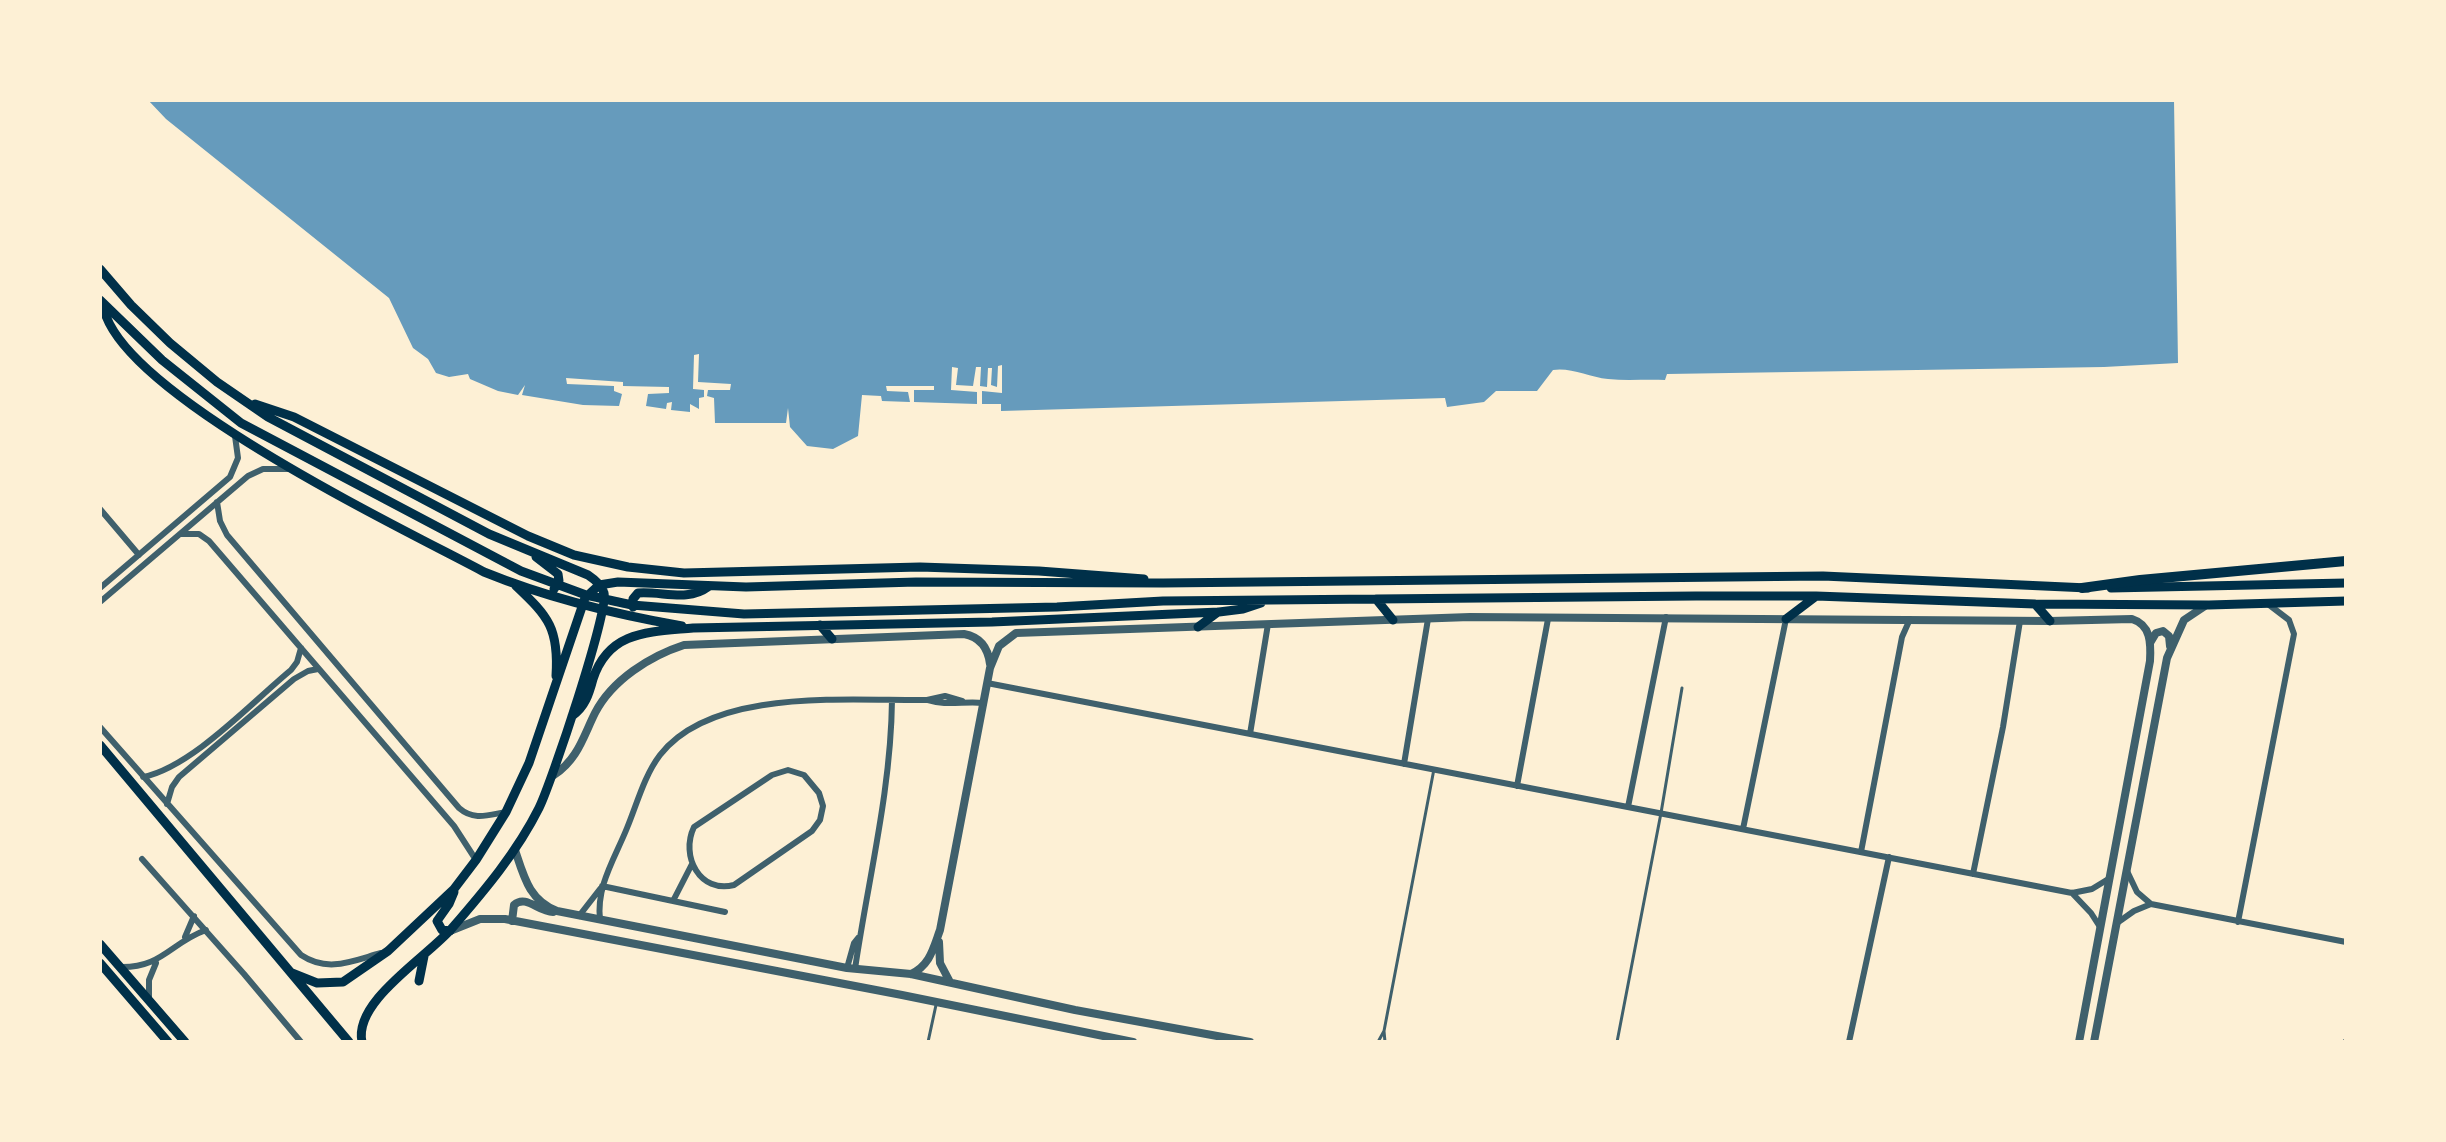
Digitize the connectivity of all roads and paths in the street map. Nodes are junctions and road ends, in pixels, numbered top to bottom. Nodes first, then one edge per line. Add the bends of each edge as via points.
1 (100, 269) edge
2 (102, 302) edge
3 (242, 400) junction
4 (235, 436) junction
5 (292, 469) junction
6 (217, 502) junction
7 (100, 509) edge
8 (180, 534) junction
9 (227, 535) junction
10 (213, 546) junction
11 (534, 554) junction
12 (139, 555) junction
13 (2346, 561) edge
14 (484, 572) junction
15 (513, 583) junction
16 (1163, 583) junction
17 (2346, 583) edge
18 (599, 585) junction
19 (708, 587) junction
20 (100, 588) edge
21 (2082, 588) junction
22 (1816, 596) junction
23 (1376, 599) junction
24 (1265, 601) junction
25 (2346, 601) edge
26 (100, 602) edge
27 (2035, 604) junction
28 (2268, 604) junction
29 (2209, 605) junction
30 (584, 606) junction
31 (602, 611) junction
32 (1219, 612) junction
33 (1666, 617) junction
34 (1428, 619) junction
35 (1548, 619) junction
36 (1786, 619) junction
37 (1910, 619) junction
38 (1393, 620) junction
39 (2020, 621) junction
40 (2050, 621) junction
41 (665, 623) junction
42 (1268, 624) junction
43 (820, 625) junction
44 (1198, 627) junction
45 (693, 628) junction
46 (832, 639) junction
47 (2150, 643) junction
48 (2170, 647) junction
49 (301, 648) junction
50 (990, 668) junction
51 (319, 669) junction
52 (285, 681) junction
53 (987, 683) junction
54 (556, 687) junction
55 (1682, 688) dead end
56 (892, 700) junction
57 (984, 703) junction
58 (572, 716) junction
59 (100, 727) edge
60 (1250, 734) junction
61 (100, 745) edge
62 (1404, 764) junction
63 (171, 768) junction
64 (1434, 769) junction
65 (554, 775) junction
66 (143, 777) junction
67 (179, 777) junction
68 (1517, 786) junction
69 (452, 799) junction
70 (167, 804) junction
71 (1628, 807) junction
72 (438, 809) junction
73 (506, 812) junction
74 (1661, 813) junction
75 (1743, 829) junction
76 (515, 850) junction
77 (1861, 852) junction
78 (1889, 857) junction
79 (142, 859) dead end
80 (476, 860) junction
81 (692, 864) junction
82 (2126, 866) junction
83 (1973, 874) junction
84 (2110, 878) junction
85 (602, 886) junction
86 (454, 889) junction
87 (2072, 893) junction
88 (673, 901) junction
89 (2151, 904) junction
90 (557, 911) junction
91 (725, 912) dead end
92 (194, 916) junction
93 (579, 916) junction
94 (600, 920) junction
95 (512, 921) junction
96 (2238, 922) junction
97 (2115, 925) junction
98 (2100, 929) junction
99 (206, 930) junction
100 (940, 930) junction
101 (450, 931) junction
102 (581, 935) junction
103 (185, 937) junction
104 (2346, 942) edge
105 (100, 944) edge
106 (589, 946) dead end
107 (388, 951) junction
108 (424, 955) junction
109 (158, 960) junction
110 (100, 963) edge
111 (120, 967) junction
112 (851, 968) junction
113 (292, 973) junction
114 (911, 974) junction
115 (419, 981) dead end
116 (950, 982) junction
117 (149, 1000) junction
118 (937, 1002) junction
119 (1384, 1031) junction
120 (168, 1042) edge
121 (185, 1042) edge
122 (301, 1042) edge
123 (349, 1042) edge
124 (362, 1042) edge
125 (928, 1042) edge
126 (1133, 1042) edge
127 (1250, 1042) edge
128 (1378, 1042) edge
129 (1385, 1042) edge
130 (1617, 1042) edge
131 (1849, 1042) edge
132 (2079, 1042) edge
133 (2094, 1042) edge

1 - 3 main road via 170,343
2 - 4 main road via 113,333 134,356
2 - 24 main road via 162,360 241,423 521,571 586,595 632,605 744,614
3 - 11 main road
3 - 16 main road via 294,417 528,536 604,562 684,573 920,567
4 - 5 main road
4 - 12 street via 238,458 230,477
5 - 6 street via 256,471
5 - 14 main road
6 - 8 street
6 - 9 street
7 - 12 street
8 - 10 street via 199,534
8 - 26 street
9 - 10 street
9 - 69 street
10 - 49 street
11 - 14 main road via 558,574 553,590
11 - 18 main road via 588,575
12 - 20 street
13 - 21 highway
14 - 15 main road
15 - 30 main road
15 - 54 main road via 540,608 553,630
16 - 19 main road
16 - 21 main road via 1823,576
17 - 21 main road
18 - 19 main road
18 - 30 main road
18 - 31 main road via 604,593
19 - 41 main road via 690,595 635,596 637,612
22 - 23 main road
22 - 27 main road
22 - 36 main road
23 - 24 main road
23 - 38 main road
24 - 32 main road
25 - 28 main road
27 - 29 main road
27 - 40 main road
28 - 29 main road
28 - 96 street via 2289,620 2294,634
29 - 48 street via 2184,620
30 - 31 main road
30 - 54 main road
31 - 41 main road
31 - 58 main road
32 - 43 main road
32 - 44 main road
33 - 35 street
33 - 36 street
33 - 71 street
34 - 35 street
34 - 38 street
34 - 62 street
35 - 68 street
36 - 37 street
36 - 75 street
37 - 39 street
37 - 77 street via 1902,637
38 - 42 street
39 - 40 street
39 - 83 street
40 - 47 street via 2132,619 2146,627
41 - 45 main road
42 - 44 street
42 - 60 street
43 - 45 main road
43 - 46 main road
44 - 50 street via 1016,633 999,646
45 - 58 main road via 635,635 616,645 596,669 584,704
46 - 50 street via 964,634 984,645
46 - 65 street via 703,642 668,651 612,688 578,750
47 - 48 street via 2163,631
47 - 84 street
48 - 82 street
49 - 51 street
49 - 52 street
50 - 53 street
51 - 52 street
51 - 72 street
52 - 63 street
52 - 67 street
53 - 57 street
53 - 60 street
54 - 73 main road
55 - 74 lane
56 - 57 street via 945,696
56 - 85 street via 763,705 730,711 692,727 650,770
56 - 112 street via 888,776
57 - 100 street
58 - 65 main road
59 - 66 street
60 - 62 street
61 - 113 main road
62 - 64 street
63 - 66 street
63 - 67 street
64 - 68 street
64 - 119 lane
65 - 76 main road
66 - 70 street
67 - 70 street
68 - 71 street
69 - 72 street
69 - 73 street via 473,816
70 - 107 street via 307,960 334,966
71 - 74 street
72 - 80 street
73 - 80 main road
74 - 75 street
74 - 130 lane
75 - 77 street
76 - 90 street via 532,894
76 - 101 main road
77 - 78 street
78 - 83 street
78 - 131 street
79 - 92 street
80 - 86 main road
81 - 81 street via 708,883 734,885 812,831 822,813 819,793 799,772 772,775 694,827 688,846
81 - 88 street
82 - 89 street via 2131,884
82 - 97 street
83 - 87 street
84 - 87 street
84 - 98 street
85 - 88 street
85 - 93 street
85 - 94 street
86 - 101 main road via 437,921 442,930
86 - 107 main road
87 - 98 street
88 - 91 street
89 - 96 street
89 - 97 street
90 - 93 street
90 - 95 street via 545,912 522,900 514,905
92 - 99 street
92 - 103 street
93 - 94 street
94 - 112 street
95 - 101 street via 480,919
95 - 102 street
96 - 104 street
97 - 133 street
98 - 132 street
99 - 103 street
99 - 122 street
100 - 114 street via 929,960
100 - 116 street via 938,955
101 - 108 main road
102 - 106 street
102 - 118 street
103 - 109 street
105 - 111 main road
107 - 113 main road via 334,984
108 - 115 main road
108 - 124 main road via 363,1018
109 - 111 street
109 - 117 street via 149,980
110 - 120 main road
111 - 117 main road
112 - 114 street
113 - 123 main road
114 - 116 street
116 - 127 street
117 - 121 main road
118 - 125 lane
118 - 126 street
119 - 128 lane
119 - 129 lane

